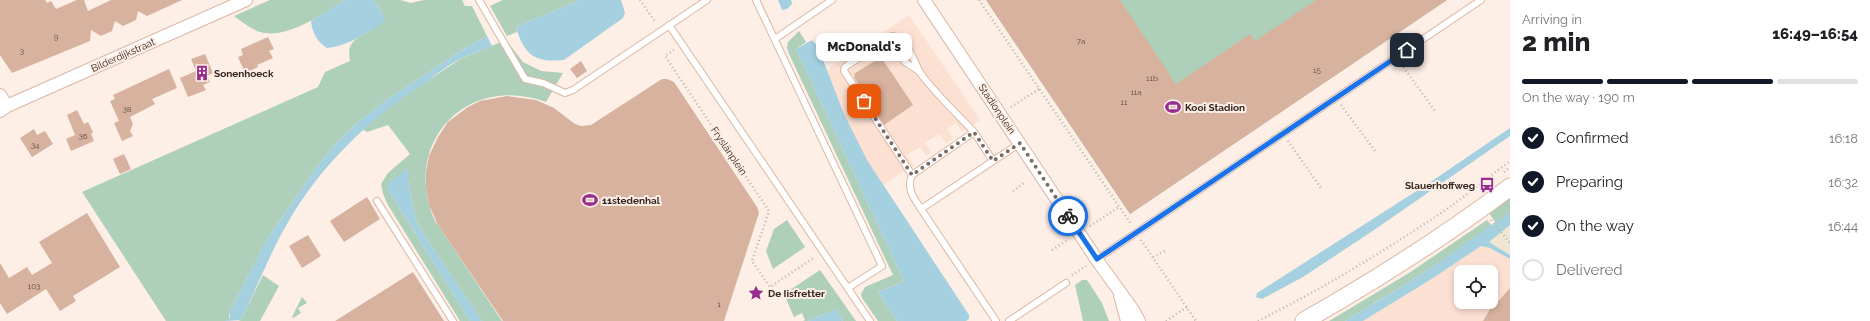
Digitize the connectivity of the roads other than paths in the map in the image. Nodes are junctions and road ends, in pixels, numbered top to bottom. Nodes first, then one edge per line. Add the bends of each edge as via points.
1 (246, 0) edge
2 (480, 0) edge
3 (707, 0) edge
4 (756, 0) edge
5 (832, 0) edge
6 (924, 0) edge
7 (1481, 0) edge
8 (669, 26) junction
9 (775, 39) junction
10 (883, 42) junction
11 (855, 46) dead end
12 (862, 56) junction
13 (921, 73) junction
14 (0, 95) edge
15 (4, 108) edge
16 (974, 132) junction
17 (1020, 143) junction
18 (993, 161) junction
19 (912, 175) junction
20 (1510, 187) edge
21 (377, 201) dead end
22 (921, 209) junction
23 (1092, 262) junction
24 (1067, 280) road end
25 (848, 288) junction
26 (1120, 292) junction
27 (453, 321) edge
28 (870, 321) edge
29 (996, 321) edge
30 (1009, 321) edge
31 (1127, 321) edge
32 (1139, 321) edge
33 (1304, 321) edge

1 - 15 street, Bilderdijkstraat
2 - 8 lane via 525,79 543,83 566,93
3 - 8 lane
4 - 9 lane
5 - 9 lane
6 - 17 street, Stadionplein
7 - 23 lane
8 - 25 lane, Fryslânplein
9 - 25 lane via 882,266
10 - 12 lane
10 - 13 lane via 891,43 906,62
10 - 13 lane via 892,36 899,38 913,56
11 - 12 lane
12 - 19 lane via 844,68 844,71
13 - 16 lane
14 - 15 street
16 - 18 lane
16 - 19 lane
17 - 18 lane
17 - 23 street, Stadionplein
18 - 22 lane
19 - 22 lane via 909,187
20 - 33 main road via 1407,260
21 - 27 lane
22 - 29 lane
23 - 26 street, Stadionplein
24 - 30 lane
25 - 28 lane, Fryslânplein
26 - 31 street, Stadionplein
26 - 32 street, Stadionplein

